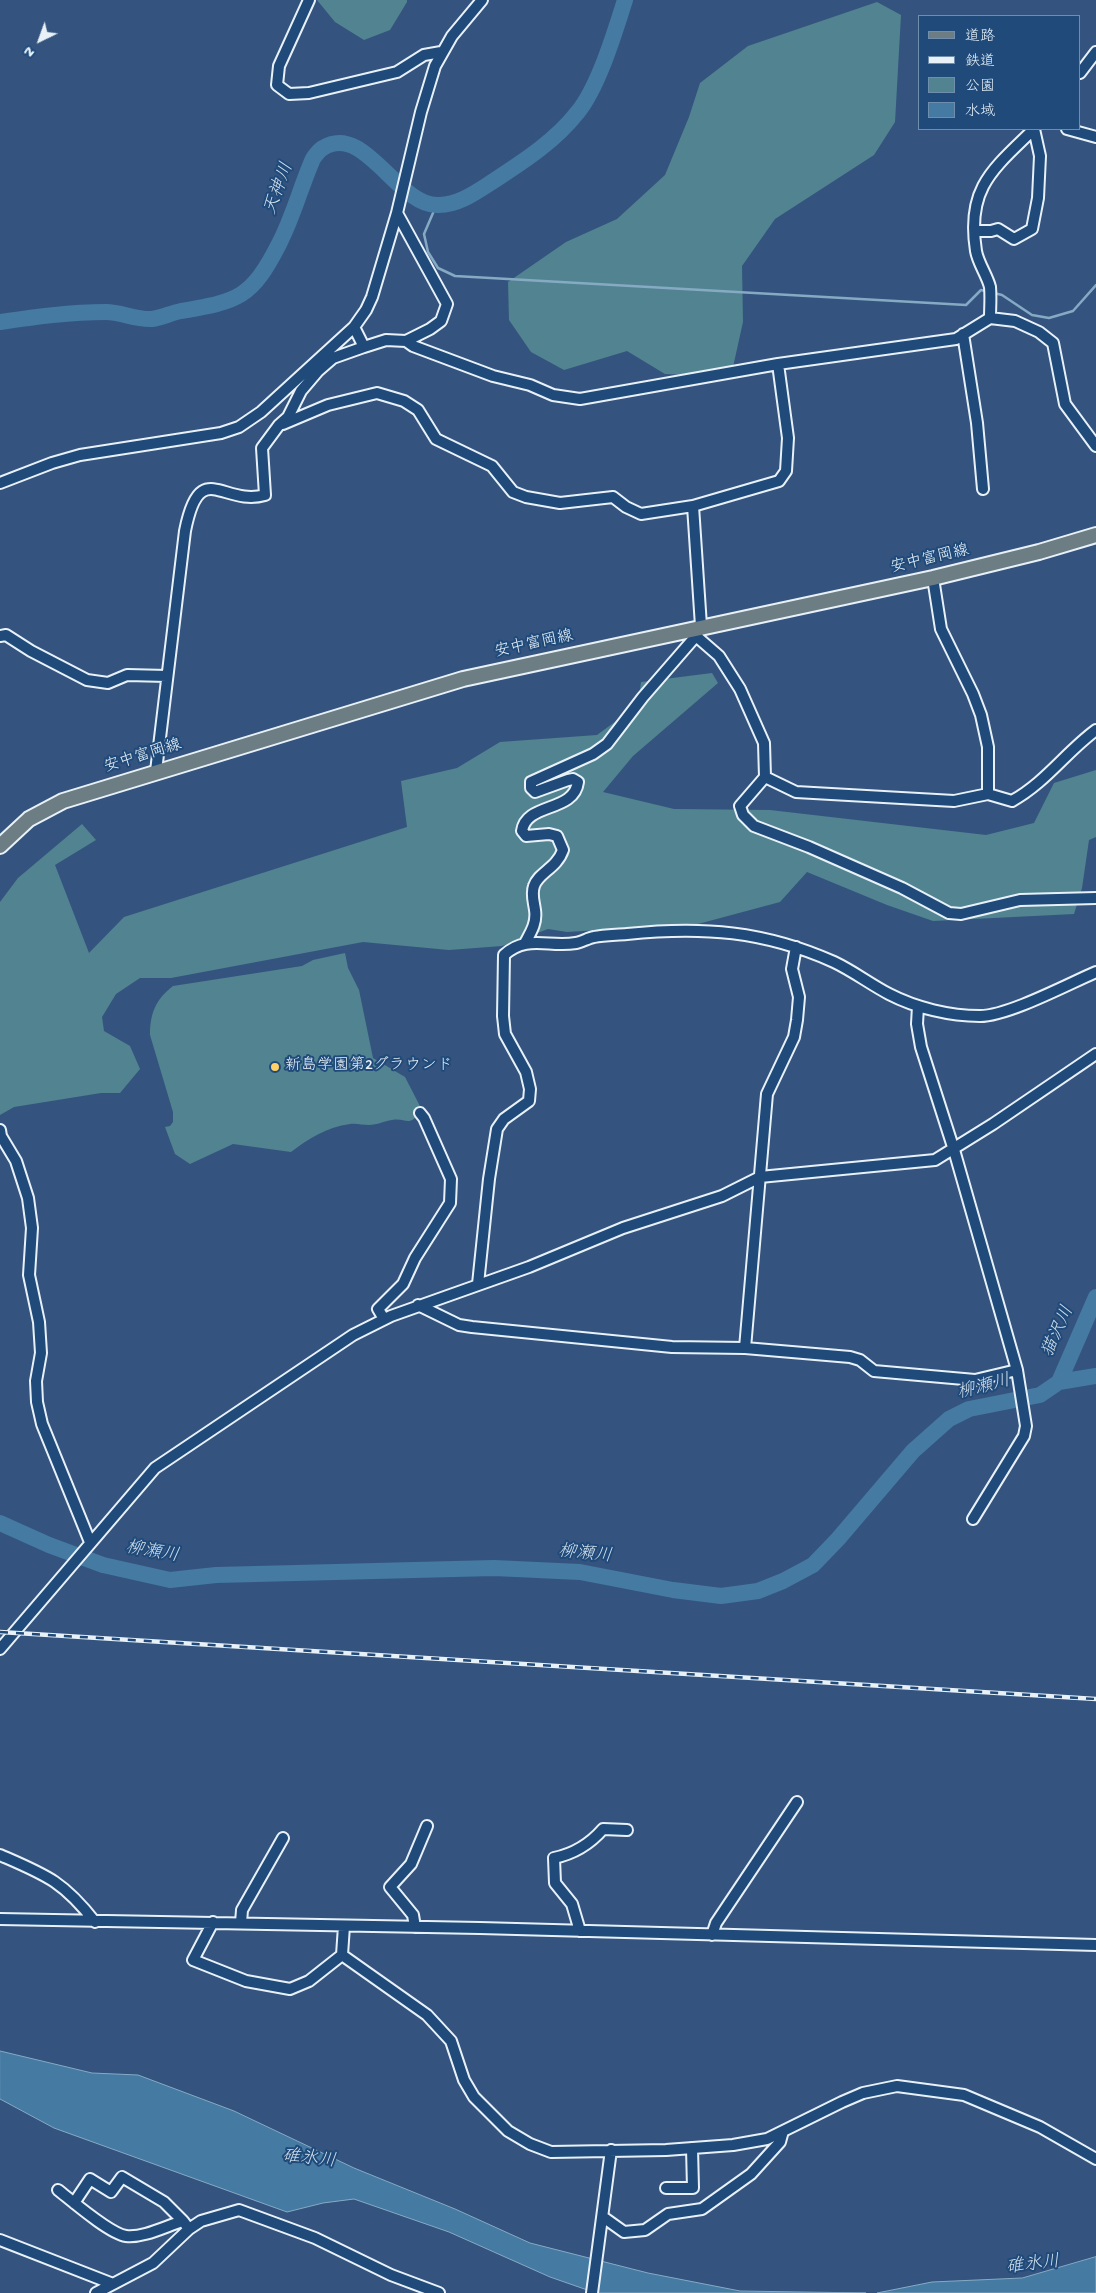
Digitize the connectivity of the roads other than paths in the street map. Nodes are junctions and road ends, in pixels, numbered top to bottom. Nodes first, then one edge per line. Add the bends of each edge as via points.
1 (309, 0) edge
2 (482, 0) edge
3 (441, 52) junction
4 (1096, 52) edge
5 (1081, 72) edge
6 (1033, 130) edge
7 (1034, 130) edge
8 (1071, 130) edge
9 (1096, 137) edge
10 (397, 213) junction
11 (975, 231) junction
12 (990, 318) junction
13 (354, 327) junction
14 (963, 334) junction
15 (406, 341) junction
16 (364, 347) junction
17 (778, 364) junction
18 (279, 425) junction
19 (1096, 446) edge
20 (0, 483) edge
21 (983, 489) dead end
22 (693, 506) junction
23 (1096, 535) edge
24 (933, 578) junction
25 (699, 631) junction
26 (0, 636) edge
27 (168, 676) junction
28 (1096, 730) edge
29 (156, 771) junction
30 (765, 777) junction
31 (988, 794) junction
32 (0, 846) edge
33 (1096, 898) edge
34 (525, 943) junction
35 (796, 947) junction
36 (1096, 972) edge
37 (918, 1006) junction
38 (1096, 1054) edge
39 (420, 1113) dead end
40 (0, 1130) edge
41 (954, 1150) junction
42 (760, 1177) junction
43 (478, 1284) junction
44 (418, 1305) junction
45 (384, 1319) junction
46 (744, 1348) junction
47 (1017, 1375) junction
48 (973, 1519) dead end
49 (88, 1544) junction
50 (0, 1649) edge
51 (797, 1802) dead end
52 (428, 1826) dead end
53 (627, 1830) dead end
54 (283, 1838) dead end
55 (0, 1855) edge
56 (0, 1919) edge
57 (95, 1922) junction
58 (213, 1922) junction
59 (241, 1923) junction
60 (344, 1926) junction
61 (415, 1927) junction
62 (580, 1931) junction
63 (712, 1935) junction
64 (1096, 1945) edge
65 (342, 1955) junction
66 (783, 2132) junction
67 (692, 2148) junction
68 (611, 2150) junction
69 (1096, 2159) edge
70 (666, 2188) dead end
71 (58, 2190) dead end
72 (74, 2203) junction
73 (602, 2220) junction
74 (186, 2225) junction
75 (0, 2240) edge
76 (113, 2284) junction
77 (96, 2293) edge
78 (439, 2293) edge
79 (592, 2293) edge

1 - 3 street via 279,66 277,85 289,94 397,72 424,55
2 - 3 street
3 - 10 street via 429,85
4 - 5 street
6 - 11 street via 985,179 976,201
7 - 11 street via 1040,156 1038,198 1032,228 1014,239 998,229
8 - 9 street
10 - 13 street via 372,297
10 - 15 street via 447,304 441,321
11 - 12 street via 976,252 990,287
12 - 14 street
12 - 19 street via 1015,321 1039,332 1053,343 1065,404
13 - 16 street
13 - 20 street via 261,412 239,427 80,455
14 - 17 street via 956,339 926,344
14 - 21 street via 978,424
15 - 16 street via 386,340
15 - 17 street via 493,376 530,385 553,395 580,399
16 - 18 street via 333,358 318,371 301,391 288,417
17 - 22 street via 788,438 786,471 779,481
18 - 22 street via 328,405 377,393 404,401 418,410 436,439 492,466 513,492 526,497 560,503 614,497 641,514
18 - 27 street via 262,448 265,495 254,498 214,488 202,491 190,508
22 - 25 street
23 - 24 main road, 安中富岡線
24 - 25 main road, 安中富岡線
24 - 31 street via 941,629 981,715 988,747
25 - 29 main road, 安中富岡線 via 463,678
25 - 30 street via 740,689 764,743
25 - 34 street via 607,744 593,754 531,782 535,792 573,779 578,782 578,788 565,802 529,816 523,822 522,831 526,836 557,836 563,850 560,859 534,886 534,926
26 - 27 street via 6,635 87,680 108,683 127,675
27 - 29 street
28 - 31 street via 1027,793 1012,801
29 - 32 main road, 安中富岡線 via 53,806 29,819
30 - 31 street via 796,792 954,801
30 - 33 street via 740,806 743,815 754,826 902,888 949,913 961,914 1020,900
34 - 35 street via 577,943 594,937 701,930 734,932
34 - 43 street via 514,946 504,955 503,1016 505,1034 526,1072 529,1101 504,1119 497,1130
35 - 37 street via 833,962
35 - 42 street via 792,969 800,997 794,1037 767,1094
36 - 37 street via 999,1014 980,1016
37 - 41 street via 921,1047
38 - 41 street
39 - 45 street via 451,1179 450,1203 402,1284 378,1309
40 - 49 street via 16,1161 29,1205 32,1228 29,1275 39,1322 41,1353 36,1381 37,1402 42,1424
41 - 42 street via 935,1160 910,1164
41 - 47 street
42 - 43 street via 722,1196 624,1228
42 - 46 street
43 - 44 street
44 - 45 street
44 - 46 street via 459,1325 472,1327 672,1348
45 - 49 street via 353,1335 155,1468
46 - 47 street via 850,1357 874,1370 975,1380
47 - 48 street via 1026,1426 1024,1436
49 - 50 street
51 - 63 street via 716,1923
52 - 61 street via 411,1864 390,1887 412,1915
53 - 62 street via 603,1829 594,1839 568,1855 554,1858 555,1883 572,1904
54 - 59 street via 242,1910
55 - 57 street via 56,1881 78,1900
56 - 57 street
57 - 58 street
58 - 59 street
58 - 65 street via 193,1960 246,1980 290,1989 308,1981
59 - 60 street
60 - 61 street
60 - 65 street
61 - 62 street
62 - 63 street
63 - 64 street
65 - 68 street via 427,2014 451,2041 464,2080 474,2097 508,2131 551,2152
66 - 67 street via 767,2139 733,2145
66 - 69 street via 863,2093 897,2086 964,2095 1040,2128
66 - 73 street via 780,2142 751,2174 702,2209 668,2214 645,2230 624,2232
67 - 68 street
67 - 70 street via 693,2188
68 - 73 street
71 - 72 street
72 - 74 street via 126,2236
72 - 74 street via 90,2179 112,2192 122,2176 164,2202
73 - 79 street
74 - 76 street via 152,2262
74 - 78 street via 239,2210 315,2238 391,2275
75 - 76 street
76 - 77 street

